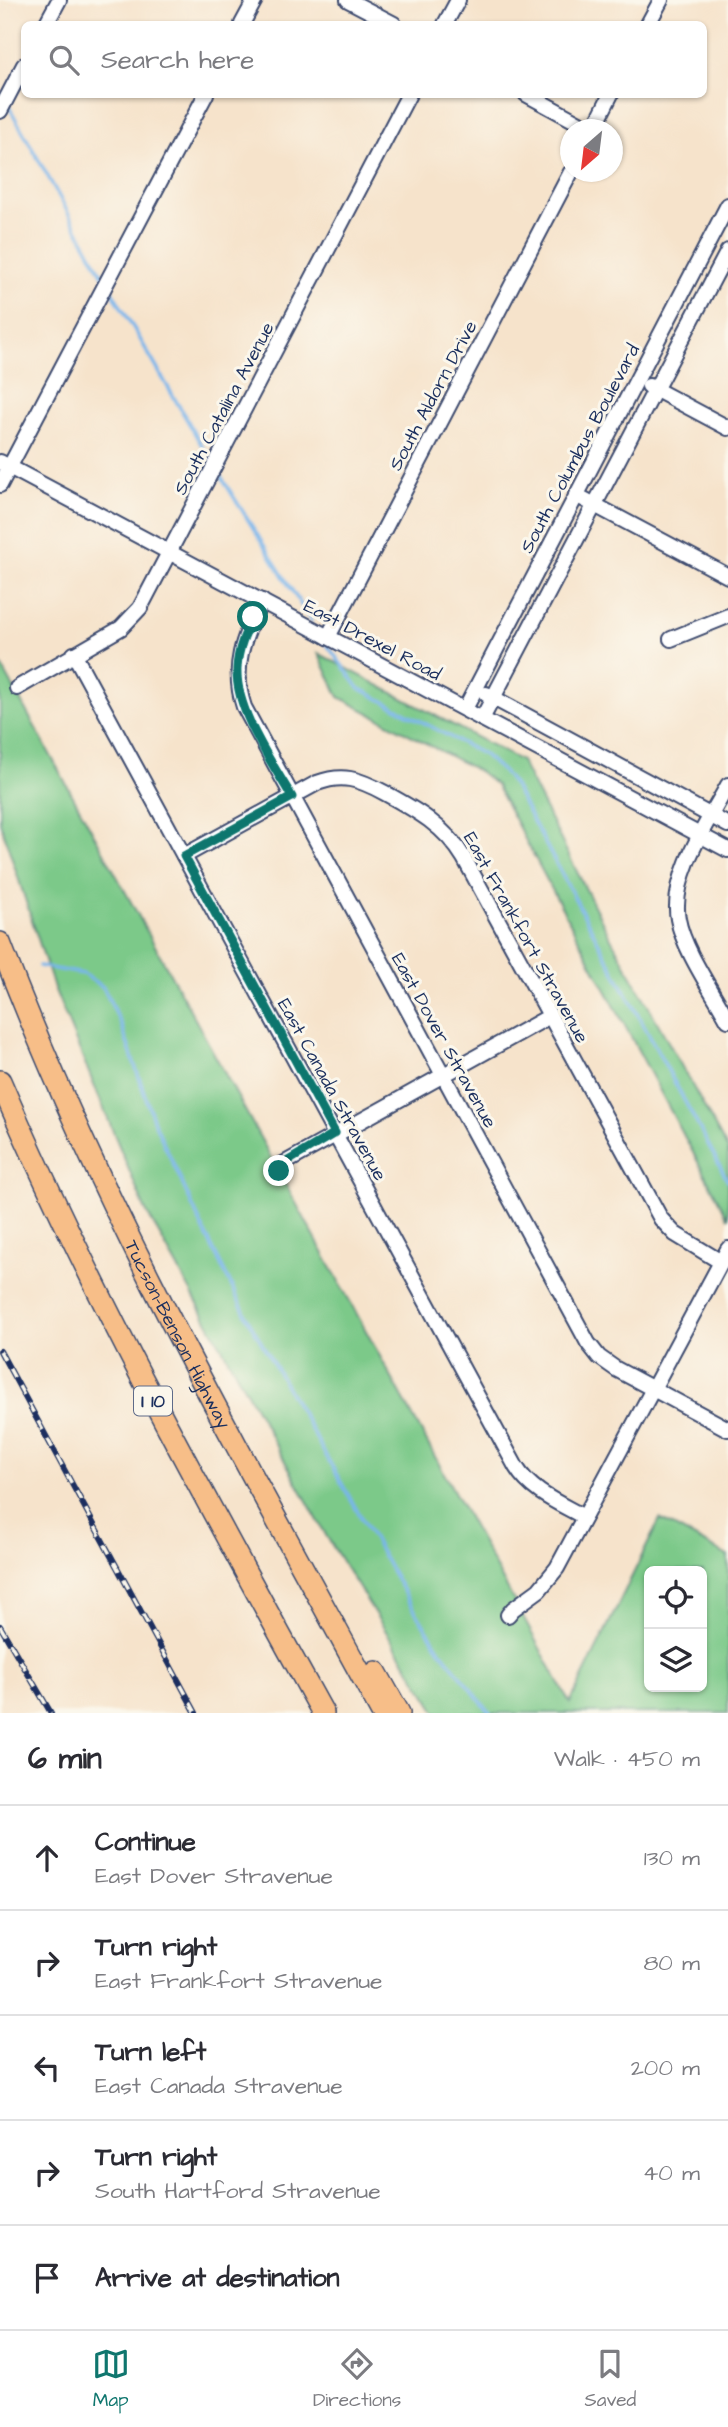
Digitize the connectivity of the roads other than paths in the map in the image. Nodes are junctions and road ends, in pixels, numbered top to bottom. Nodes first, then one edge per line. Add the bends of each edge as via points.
1 (59, 0) edge
2 (255, 0) edge
3 (348, 0) edge
4 (458, 0) edge
5 (661, 0) edge
6 (48, 21) edge
7 (244, 21) edge
8 (388, 21) edge
9 (447, 21) edge
10 (650, 21) edge
11 (21, 71) edge
12 (204, 98) edge
13 (406, 98) edge
14 (533, 98) edge
15 (609, 98) edge
16 (0, 111) edge
17 (572, 119) edge
18 (598, 119) edge
19 (566, 182) edge
20 (728, 205) edge
21 (728, 251) edge
22 (637, 380) junction
23 (655, 390) junction
24 (728, 428) edge
25 (5, 465) edge
26 (0, 485) edge
27 (576, 495) junction
28 (595, 505) junction
29 (170, 552) junction
30 (728, 576) edge
31 (261, 601) junction
32 (728, 616) edge
33 (328, 637) junction
34 (671, 639) dead end
35 (74, 654) junction
36 (476, 687) junction
37 (17, 688) dead end
38 (493, 698) junction
39 (465, 709) junction
40 (482, 719) junction
41 (728, 785) edge
42 (292, 797) junction
43 (712, 816) junction
44 (728, 825) edge
45 (701, 835) junction
46 (728, 850) edge
47 (184, 856) junction
48 (0, 943) edge
49 (550, 1016) junction
50 (728, 1020) edge
51 (443, 1076) junction
52 (0, 1082) edge
53 (335, 1133) junction
54 (279, 1171) dead end
55 (724, 1255) edge
56 (167, 1317) junction
57 (653, 1389) junction
58 (728, 1429) edge
59 (584, 1517) junction
60 (508, 1615) dead end
61 (323, 1713) edge
62 (382, 1713) edge
63 (399, 1713) edge

1 - 6 street
2 - 7 street
3 - 8 street
4 - 9 street
5 - 10 street
11 - 16 street
12 - 25 street
13 - 29 street, South Catalina Avenue
14 - 17 street
15 - 18 street
19 - 33 street, South Aldorn Drive
20 - 22 street, South Columbus Boulevard
21 - 23 street, South Columbus Boulevard
22 - 23 street
22 - 27 street, South Columbus Boulevard
23 - 24 street
23 - 28 street, South Columbus Boulevard
25 - 26 street
25 - 29 street, East Drexel Road
27 - 28 street
27 - 36 street, South Columbus Boulevard
28 - 30 street
28 - 38 street, South Columbus Boulevard
29 - 31 street, East Drexel Road
29 - 35 street, South Catalina Avenue via 134,616
31 - 33 street, East Drexel Road
31 - 42 street, East Dover Stravenue via 241,646 237,682 244,707
32 - 34 street
33 - 39 street, East Drexel Road
35 - 37 street, South Catalina Avenue
35 - 47 street, East Canada Stravenue
36 - 38 street
36 - 39 street, South Columbus Boulevard
38 - 40 street, South Columbus Boulevard
38 - 43 street
39 - 40 street, East Drexel Road
40 - 45 street, East Drexel Road
41 - 43 street
42 - 47 street, East Frankfort Stravenue
42 - 49 street, East Frankfort Stravenue via 327,780 349,779 373,787 435,823 464,858
42 - 51 street, East Dover Stravenue
43 - 44 street
43 - 45 street
45 - 46 street, East Drexel Road
45 - 50 street via 679,885 678,920
47 - 53 street, East Canada Stravenue
48 - 56 highway, Tucson–Benson Highway / I 10 via 74,1122
49 - 51 street
49 - 55 street, East Frankfort Stravenue via 661,1219 675,1234
51 - 53 street
51 - 57 street, East Dover Stravenue via 589,1343 607,1363
52 - 61 highway, I 10 via 126,1349
53 - 54 street via 283,1164
53 - 59 street, East Canada Stravenue via 521,1476 536,1490
55 - 57 street
56 - 62 highway, Tucson–Benson Highway / I 10
56 - 63 highway
57 - 58 street, East Dover Stravenue
57 - 59 street
59 - 60 street via 544,1585

